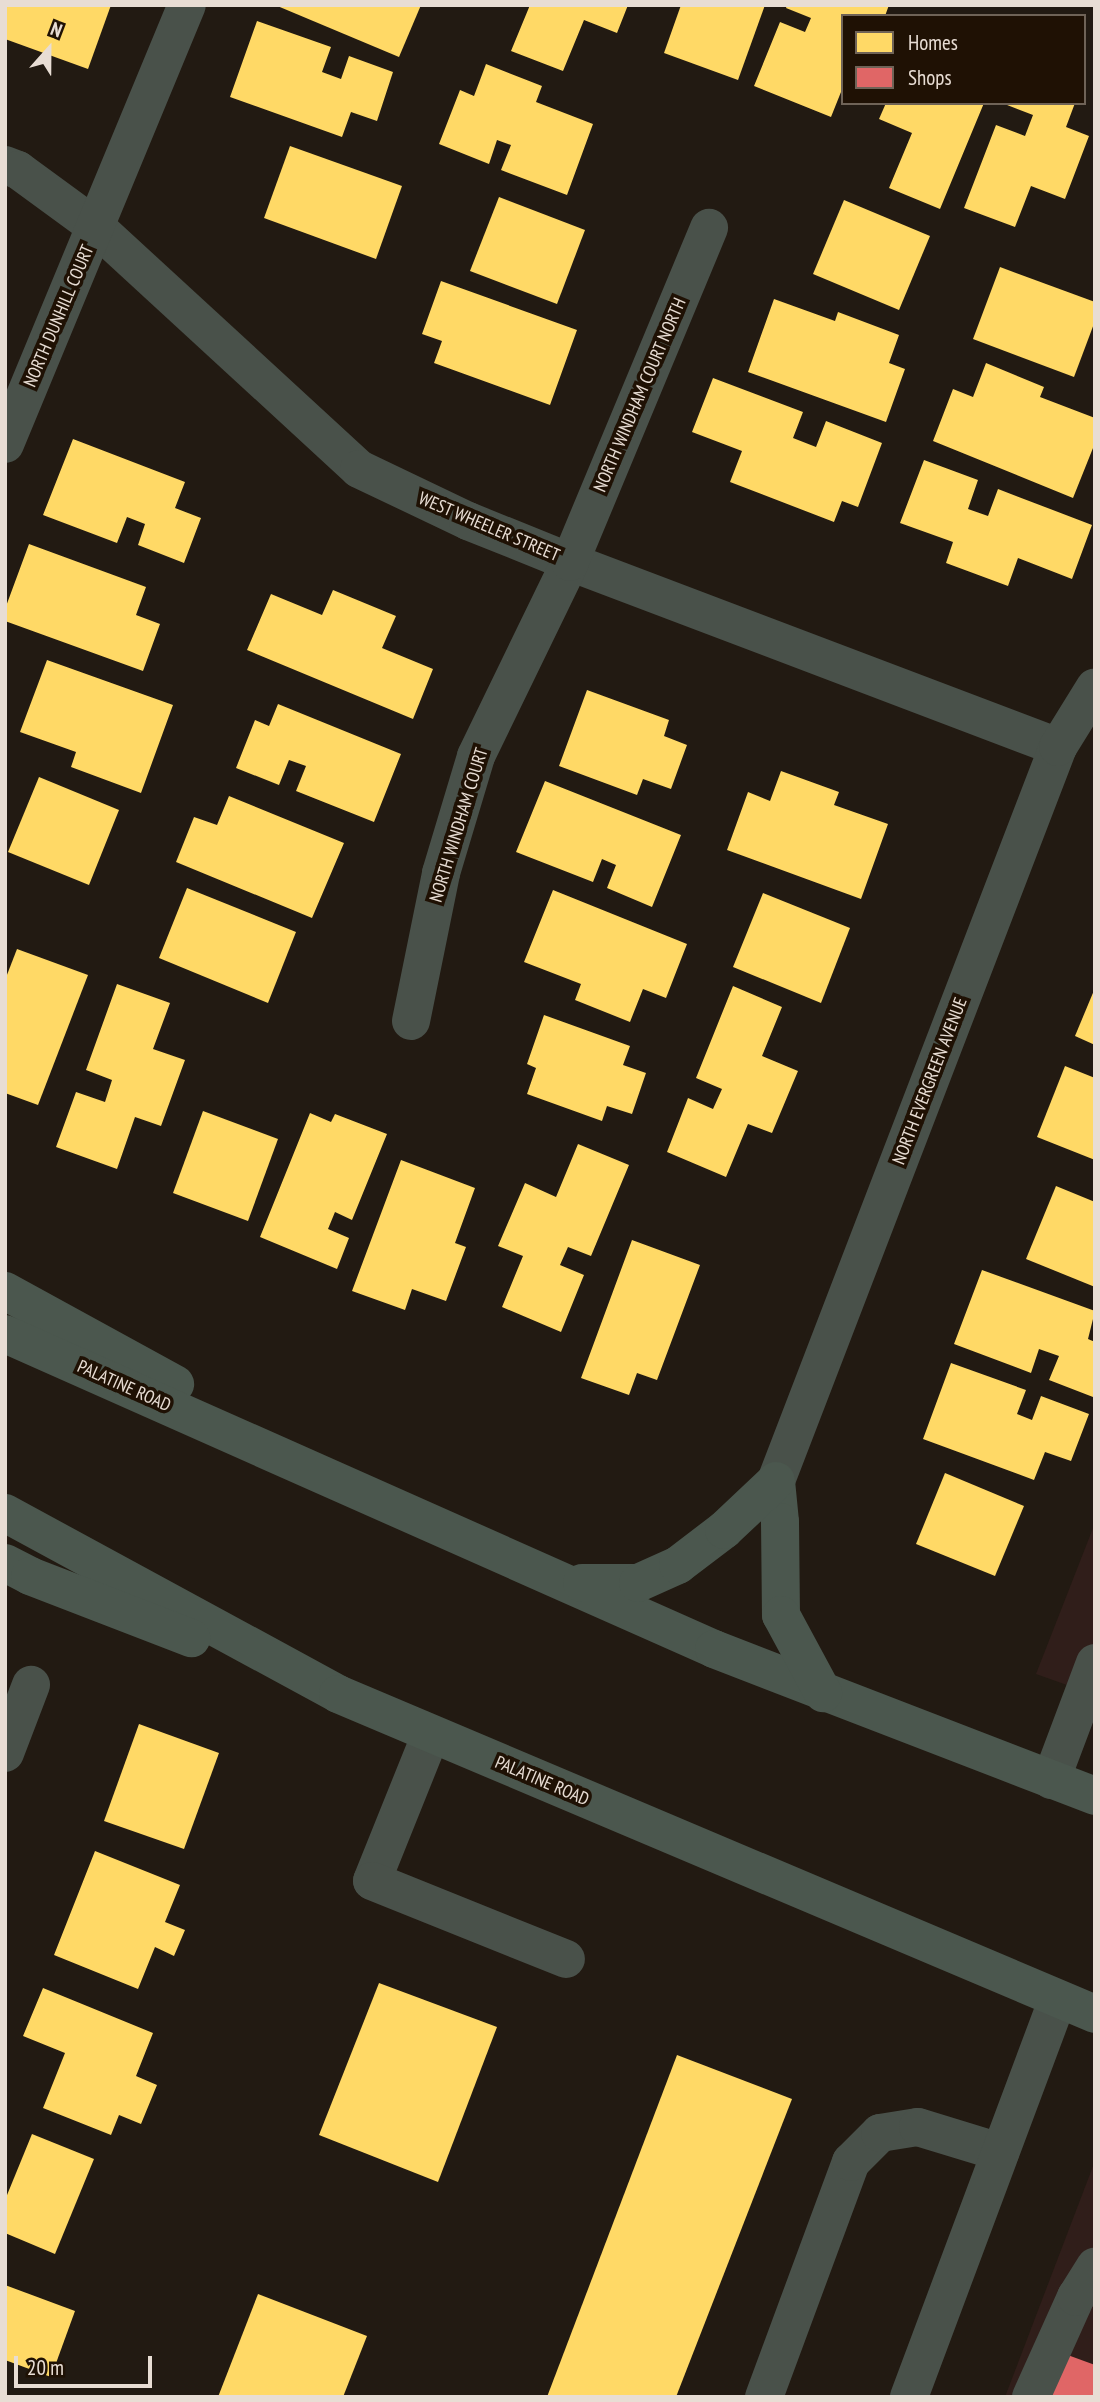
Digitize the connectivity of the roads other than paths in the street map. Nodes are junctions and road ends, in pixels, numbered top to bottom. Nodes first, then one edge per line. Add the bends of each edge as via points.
1 (187, 5) edge
2 (5, 165) edge
3 (96, 227) junction
4 (709, 228) dead end
5 (5, 444) edge
6 (570, 562) junction
7 (1095, 687) edge
8 (1058, 747) junction
9 (411, 1021) dead end
10 (5, 1291) edge
11 (5, 1334) edge
12 (776, 1481) junction
13 (394, 1505) junction
14 (5, 1513) edge
15 (5, 1563) edge
16 (568, 1583) junction
17 (1095, 1663) edge
18 (31, 1685) dead end
19 (823, 1693) junction
20 (338, 1694) junction
21 (431, 1734) junction
22 (5, 1753) edge
23 (1051, 1780) junction
24 (1095, 1796) edge
25 (566, 1959) dead end
26 (1058, 1999) junction
27 (1095, 2014) edge
28 (1000, 2152) junction
29 (1095, 2266) edge
30 (1082, 2317) edge
31 (764, 2397) edge
32 (909, 2397) edge
33 (1031, 2397) edge

1 - 3 street, NORTH DUNHILL COURT
2 - 3 street, WEST WHEELER STREET
3 - 5 street, NORTH DUNHILL COURT
3 - 6 street, WEST WHEELER STREET via 359,469 468,521
4 - 6 street, NORTH WINDHAM COURT NORTH
6 - 8 street, WEST WHEELER STREET
6 - 9 street, NORTH WINDHAM COURT via 476,756 441,873
7 - 8 street, NORTH EVERGREEN AVENUE
8 - 12 street, NORTH EVERGREEN AVENUE
10 - 13 highway
11 - 13 highway, PALATINE ROAD
12 - 16 highway via 678,1565 638,1583
12 - 19 highway via 781,1615
13 - 16 highway, PALATINE ROAD
14 - 20 highway, PALATINE ROAD
15 - 20 highway
16 - 19 highway, PALATINE ROAD
17 - 23 street
18 - 22 street
19 - 23 highway, PALATINE ROAD
20 - 21 highway, PALATINE ROAD
21 - 25 street via 372,1881
21 - 26 highway, PALATINE ROAD
23 - 24 highway, PALATINE ROAD
26 - 27 highway, PALATINE ROAD
26 - 28 street
28 - 31 street via 918,2127 880,2133 850,2162
28 - 32 street
29 - 30 street
30 - 33 street

